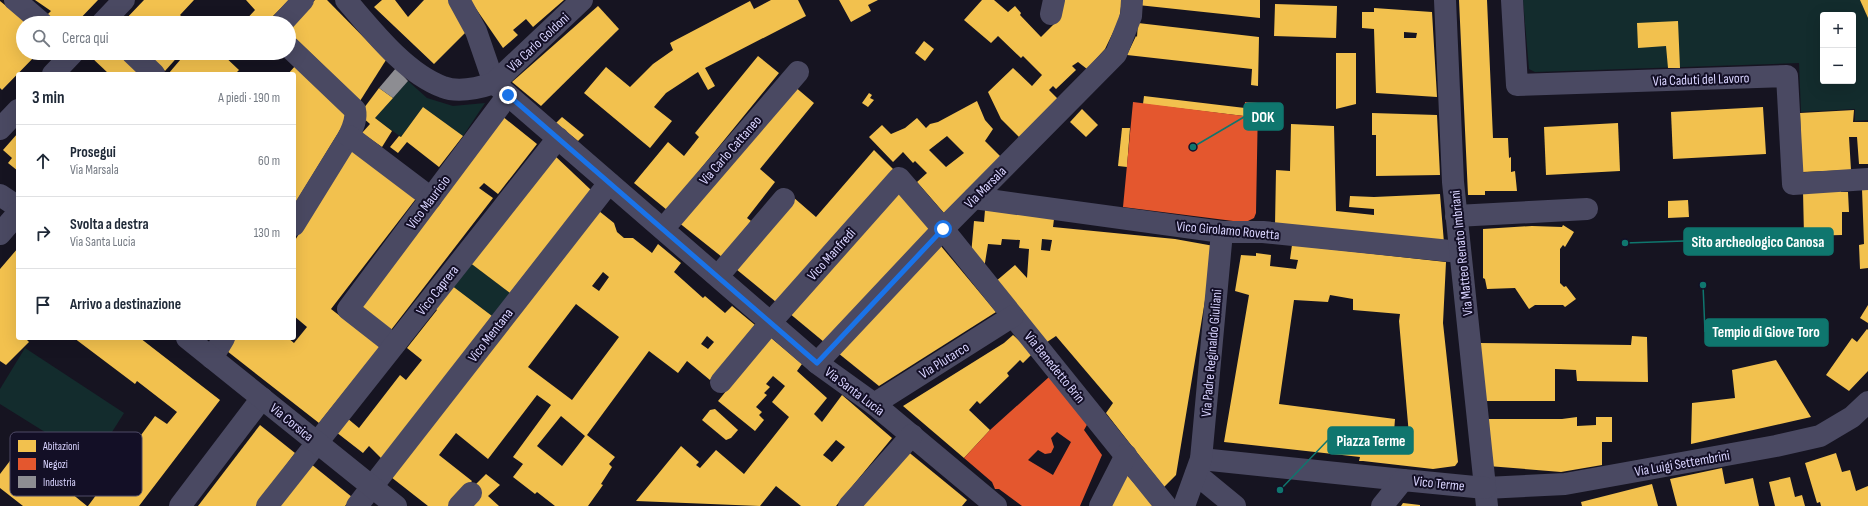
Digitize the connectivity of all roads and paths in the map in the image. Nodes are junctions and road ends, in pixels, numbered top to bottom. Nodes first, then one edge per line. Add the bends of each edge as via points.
1 (15, 0) edge
2 (124, 0) edge
3 (303, 0) edge
4 (346, 0) edge
5 (458, 0) edge
6 (582, 0) edge
7 (1132, 0) edge
8 (1445, 0) edge
9 (1512, 0) edge
10 (34, 16) edge
11 (109, 16) edge
12 (288, 16) edge
13 (296, 54) edge
14 (67, 60) edge
15 (139, 60) edge
16 (56, 72) edge
17 (152, 72) edge
18 (798, 72) dead end
19 (501, 89) junction
20 (16, 112) edge
21 (0, 129) edge
22 (349, 136) junction
23 (558, 138) junction
24 (1868, 180) edge
25 (609, 183) junction
26 (0, 195) edge
27 (431, 198) junction
28 (974, 198) junction
29 (784, 199) dead end
30 (16, 206) edge
31 (1587, 209) dead end
32 (16, 215) edge
33 (1456, 216) junction
34 (296, 222) edge
35 (663, 229) junction
36 (943, 229) junction
37 (1222, 232) junction
38 (0, 234) edge
39 (1460, 252) junction
40 (718, 276) junction
41 (1013, 316) junction
42 (771, 322) junction
43 (190, 340) edge
44 (223, 340) edge
45 (394, 345) junction
46 (212, 358) junction
47 (817, 363) junction
48 (721, 382) dead end
49 (262, 398) junction
50 (1868, 402) edge
51 (874, 404) junction
52 (912, 435) junction
53 (316, 442) junction
54 (1126, 455) junction
55 (1198, 466) junction
56 (1403, 480) junction
57 (372, 486) junction
58 (1486, 497) edge
59 (180, 506) edge
60 (267, 506) edge
61 (357, 506) edge
62 (396, 506) edge
63 (850, 506) edge
64 (996, 506) edge
65 (1100, 506) edge
66 (1166, 506) edge
67 (1184, 506) edge
68 (1235, 506) edge
69 (1382, 506) edge

1 - 10 street
2 - 11 street
3 - 12 street
4 - 19 street via 397,57 428,79 444,88
5 - 19 street via 476,31
6 - 19 street, Via Carlo Goldoni
7 - 28 street, Via Marsala via 1131,16 1116,54
8 - 33 street, Via Matteo Renato Imbriani
9 - 24 street, Via Caduti del Lavoro via 1517,85 1787,76 1793,184
13 - 22 street via 355,110 356,120
14 - 16 street
15 - 17 street
18 - 35 street, Via Carlo Cattaneo
19 - 23 street, Via Santa Lucia
19 - 27 street, Vico Mauricio
20 - 21 street
22 - 27 street
22 - 34 street
23 - 25 street, Via Santa Lucia
23 - 45 street, Vico Caprera
25 - 35 street, Via Santa Lucia
25 - 57 street, Vico Mentana
26 - 30 street
27 - 45 street, Vico Mauricio via 348,309
28 - 36 street, Via Marsala
28 - 37 street, Vico Girolamo Rovetta
29 - 40 street
31 - 33 street
32 - 38 street
33 - 39 street, Via Matteo Renato Imbriani
35 - 40 street, Via Santa Lucia
36 - 41 street, Via Benedetto Brin
36 - 42 street, Vico Manfredi via 899,178
36 - 47 street, Via Marsala
37 - 39 street, Vico Girolamo Rovetta via 1264,232
37 - 55 street, Via Padre Reginaldo Giuliani
39 - 58 street, Via Matteo Renato Imbriani
40 - 42 street, Via Santa Lucia
41 - 51 street, Via Plutarco
41 - 54 street, Via Benedetto Brin
42 - 47 street, Via Santa Lucia
42 - 48 street, Vico Manfredi
43 - 46 street, Via Corsica
44 - 46 street
45 - 53 street, Vico Caprera
46 - 49 street, Via Corsica
47 - 51 street, Via Santa Lucia
49 - 53 street, Via Corsica
49 - 59 street
50 - 58 street, Via Luigi Settembrini via 1852,416 1820,436
51 - 52 street, Via Santa Lucia
52 - 63 street
52 - 64 street, Via Santa Lucia
53 - 57 street, Via Corsica
53 - 60 street, Vico Caprera
54 - 65 street
54 - 66 street, Via Benedetto Brin
55 - 56 street
55 - 67 street, Via Padre Reginaldo Giuliani
55 - 68 street
56 - 58 street, Vico Terme
56 - 69 street, Vico Terme
57 - 61 street, Vico Mentana
57 - 62 street, Via Corsica

